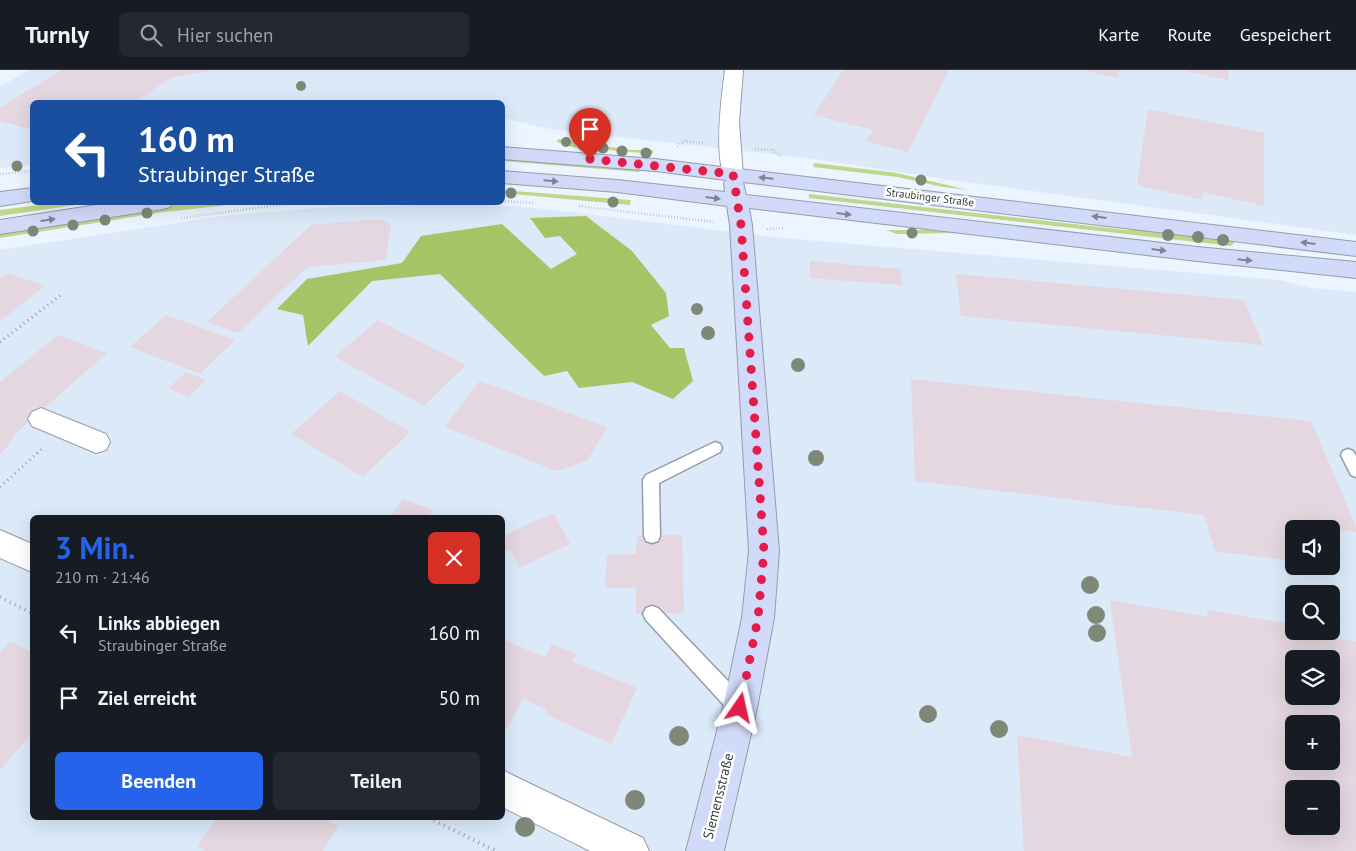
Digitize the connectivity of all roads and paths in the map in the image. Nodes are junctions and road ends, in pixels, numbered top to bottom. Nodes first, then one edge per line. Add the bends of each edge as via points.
1 (734, 70) edge
2 (505, 152) edge
3 (30, 171) edge
4 (0, 174) edge
5 (733, 174) junction
6 (505, 178) edge
7 (30, 195) edge
8 (0, 199) edge
9 (505, 201) edge
10 (537, 203) dead end
11 (143, 205) edge
12 (574, 206) dead end
13 (739, 213) junction
14 (0, 227) edge
15 (785, 228) dead end
16 (1356, 249) edge
17 (1356, 270) edge
18 (62, 294) dead end
19 (0, 342) edge
20 (41, 419) dead end
21 (65, 428) junction
22 (96, 442) dead end
23 (714, 448) dead end
24 (1348, 455) dead end
25 (1356, 470) edge
26 (0, 487) edge
27 (652, 536) dead end
28 (0, 543) edge
29 (30, 558) edge
30 (0, 597) edge
31 (30, 613) edge
32 (652, 614) dead end
33 (740, 708) junction
34 (505, 789) edge
35 (433, 820) edge
36 (496, 851) edge
37 (630, 851) edge
38 (705, 851) edge

1 - 5 street via 728,146
2 - 5 main road, Straubinger Straße
3 - 4 path
5 - 13 main road, Siemensstraße
16 -> 5 main road, Straubinger Straße
6 -> 13 main road, Straubinger Straße via 617,186
7 - 8 main road
9 - 10 path
14 -> 11 main road
12 - 13 path
13 - 15 path via 777,230
13 -> 17 main road, Straubinger Straße
13 - 33 main road, Siemensstraße via 764,551 758,618
18 - 19 path
20 - 21 street
21 - 22 street
21 - 26 path
23 - 27 lane via 651,480
24 - 25 lane
28 - 29 street
30 - 31 path
32 - 33 lane
33 - 38 main road, Siemensstraße
34 - 37 street
35 - 36 path

